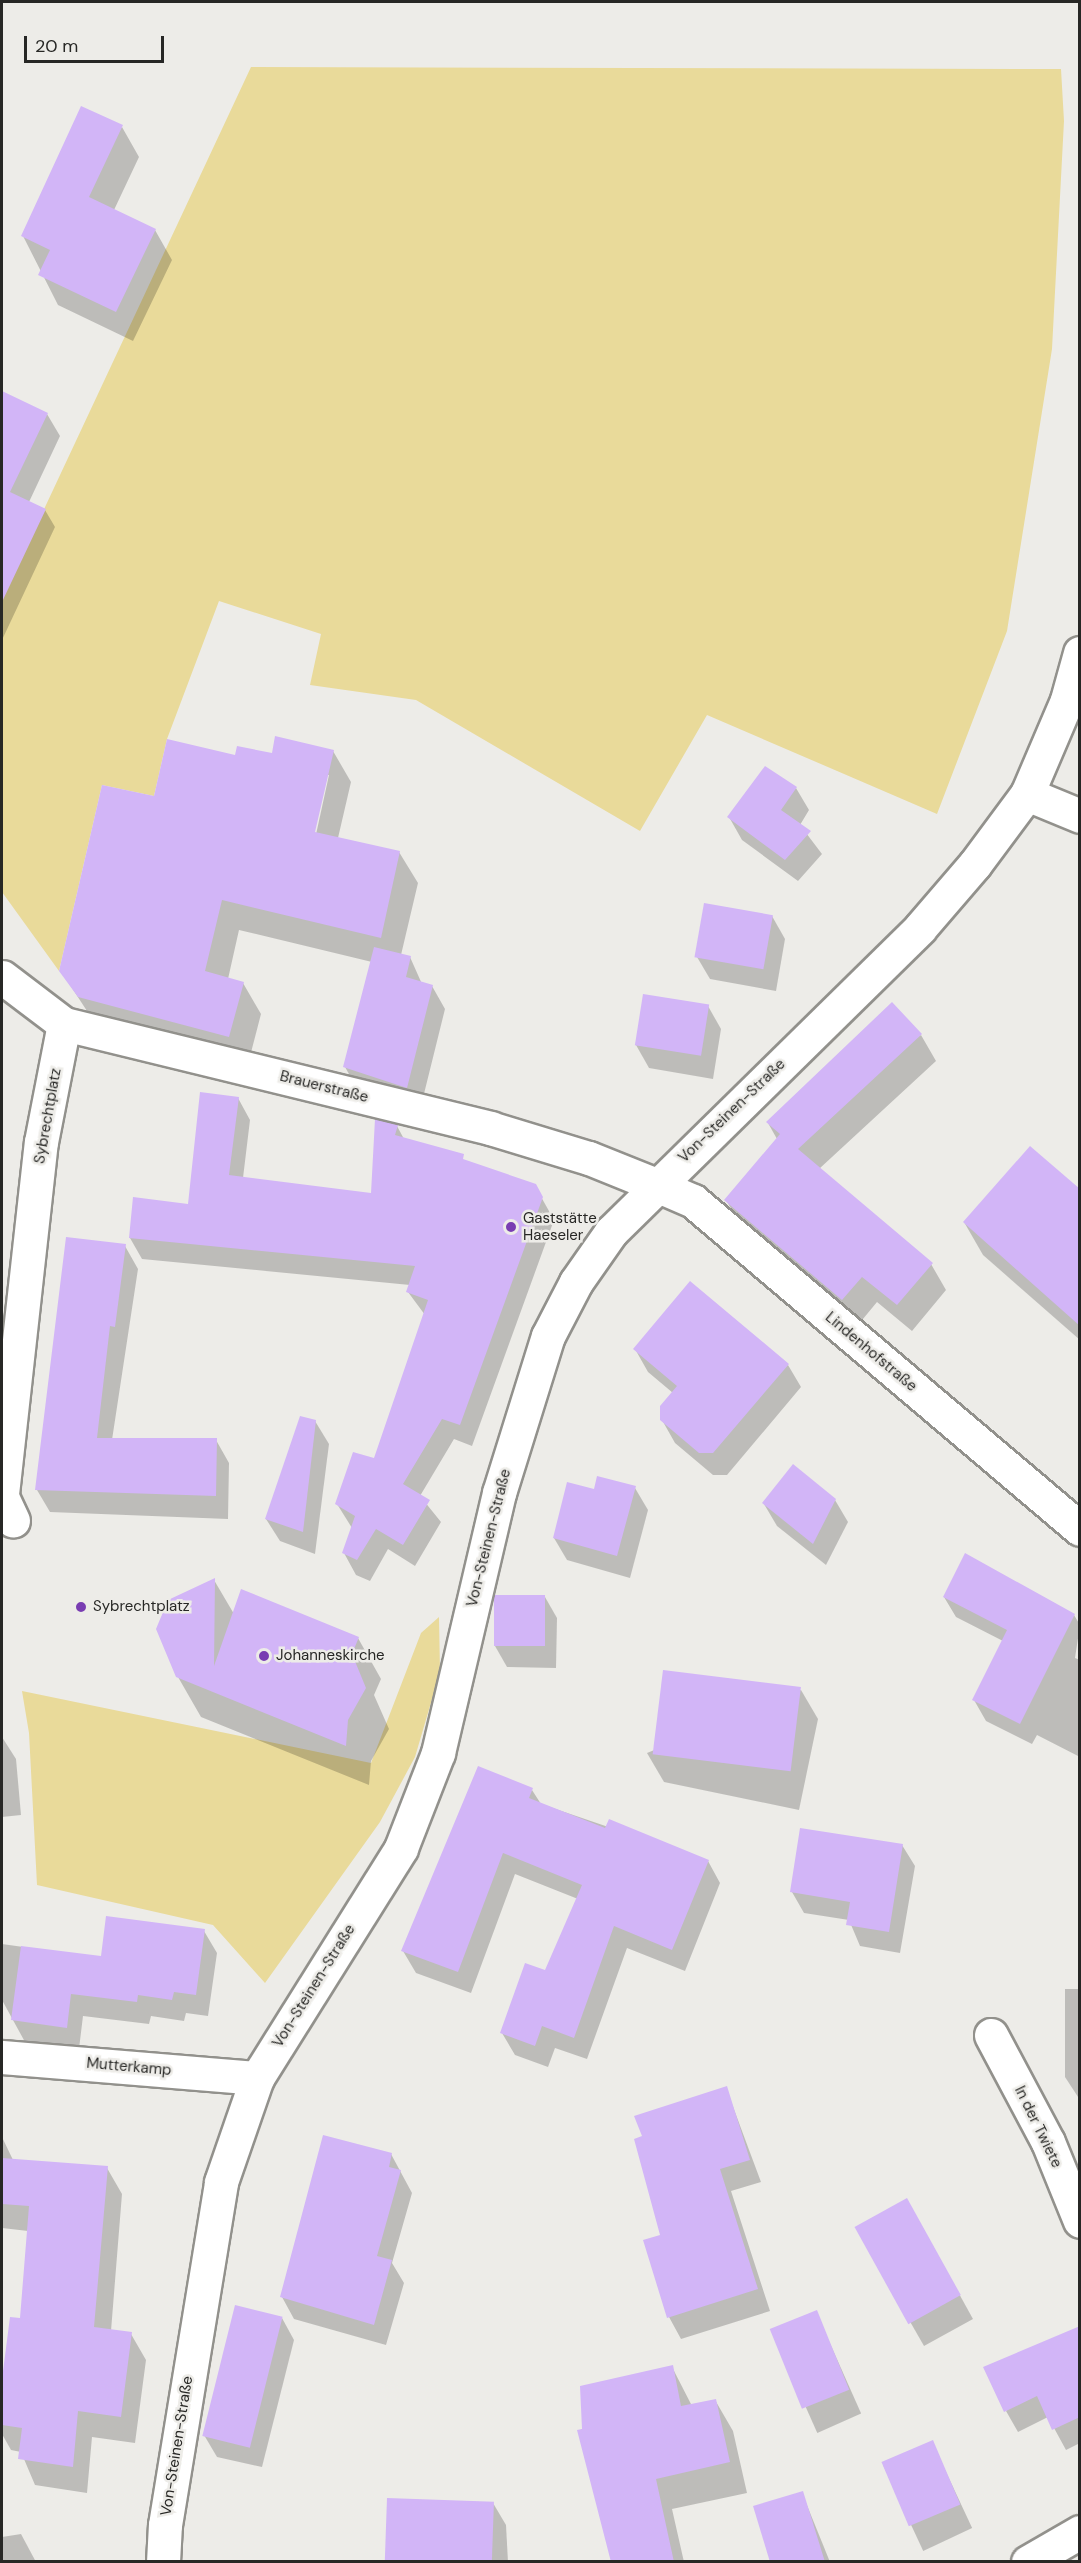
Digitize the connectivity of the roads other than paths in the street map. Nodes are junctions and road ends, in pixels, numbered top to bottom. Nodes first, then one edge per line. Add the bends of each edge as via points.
1 (1080, 653) edge
2 (1028, 794) junction
3 (1080, 816) edge
4 (2, 977) edge
5 (64, 1024) junction
6 (656, 1185) junction
7 (6, 1504) edge
8 (1080, 1529) edge
9 (991, 2035) dead end
10 (2, 2057) edge
11 (257, 2078) junction
12 (1080, 2221) edge
13 (1080, 2532) edge
14 (163, 2562) edge
15 (1028, 2562) edge

1 - 2 main road, Von-Steinen-Straße via 1067,700
2 - 3 main road
2 - 6 main road, Von-Steinen-Straße via 920,928
4 - 5 main road, Brauerstraße
5 - 6 main road, Brauerstraße via 490,1128 589,1158
5 - 7 main road, Sybrechtplatz via 41,1142
6 - 8 main road, Lindenhofstraße via 693,1201
6 - 11 main road, Von-Steinen-Straße via 582,1273 548,1336 499,1493 438,1753 401,1848
9 - 12 main road, In der Twiete via 1048,2142
10 - 11 main road, Mutterkamp
11 - 14 main road, Von-Steinen-Straße via 220,2182 165,2525
13 - 15 main road

